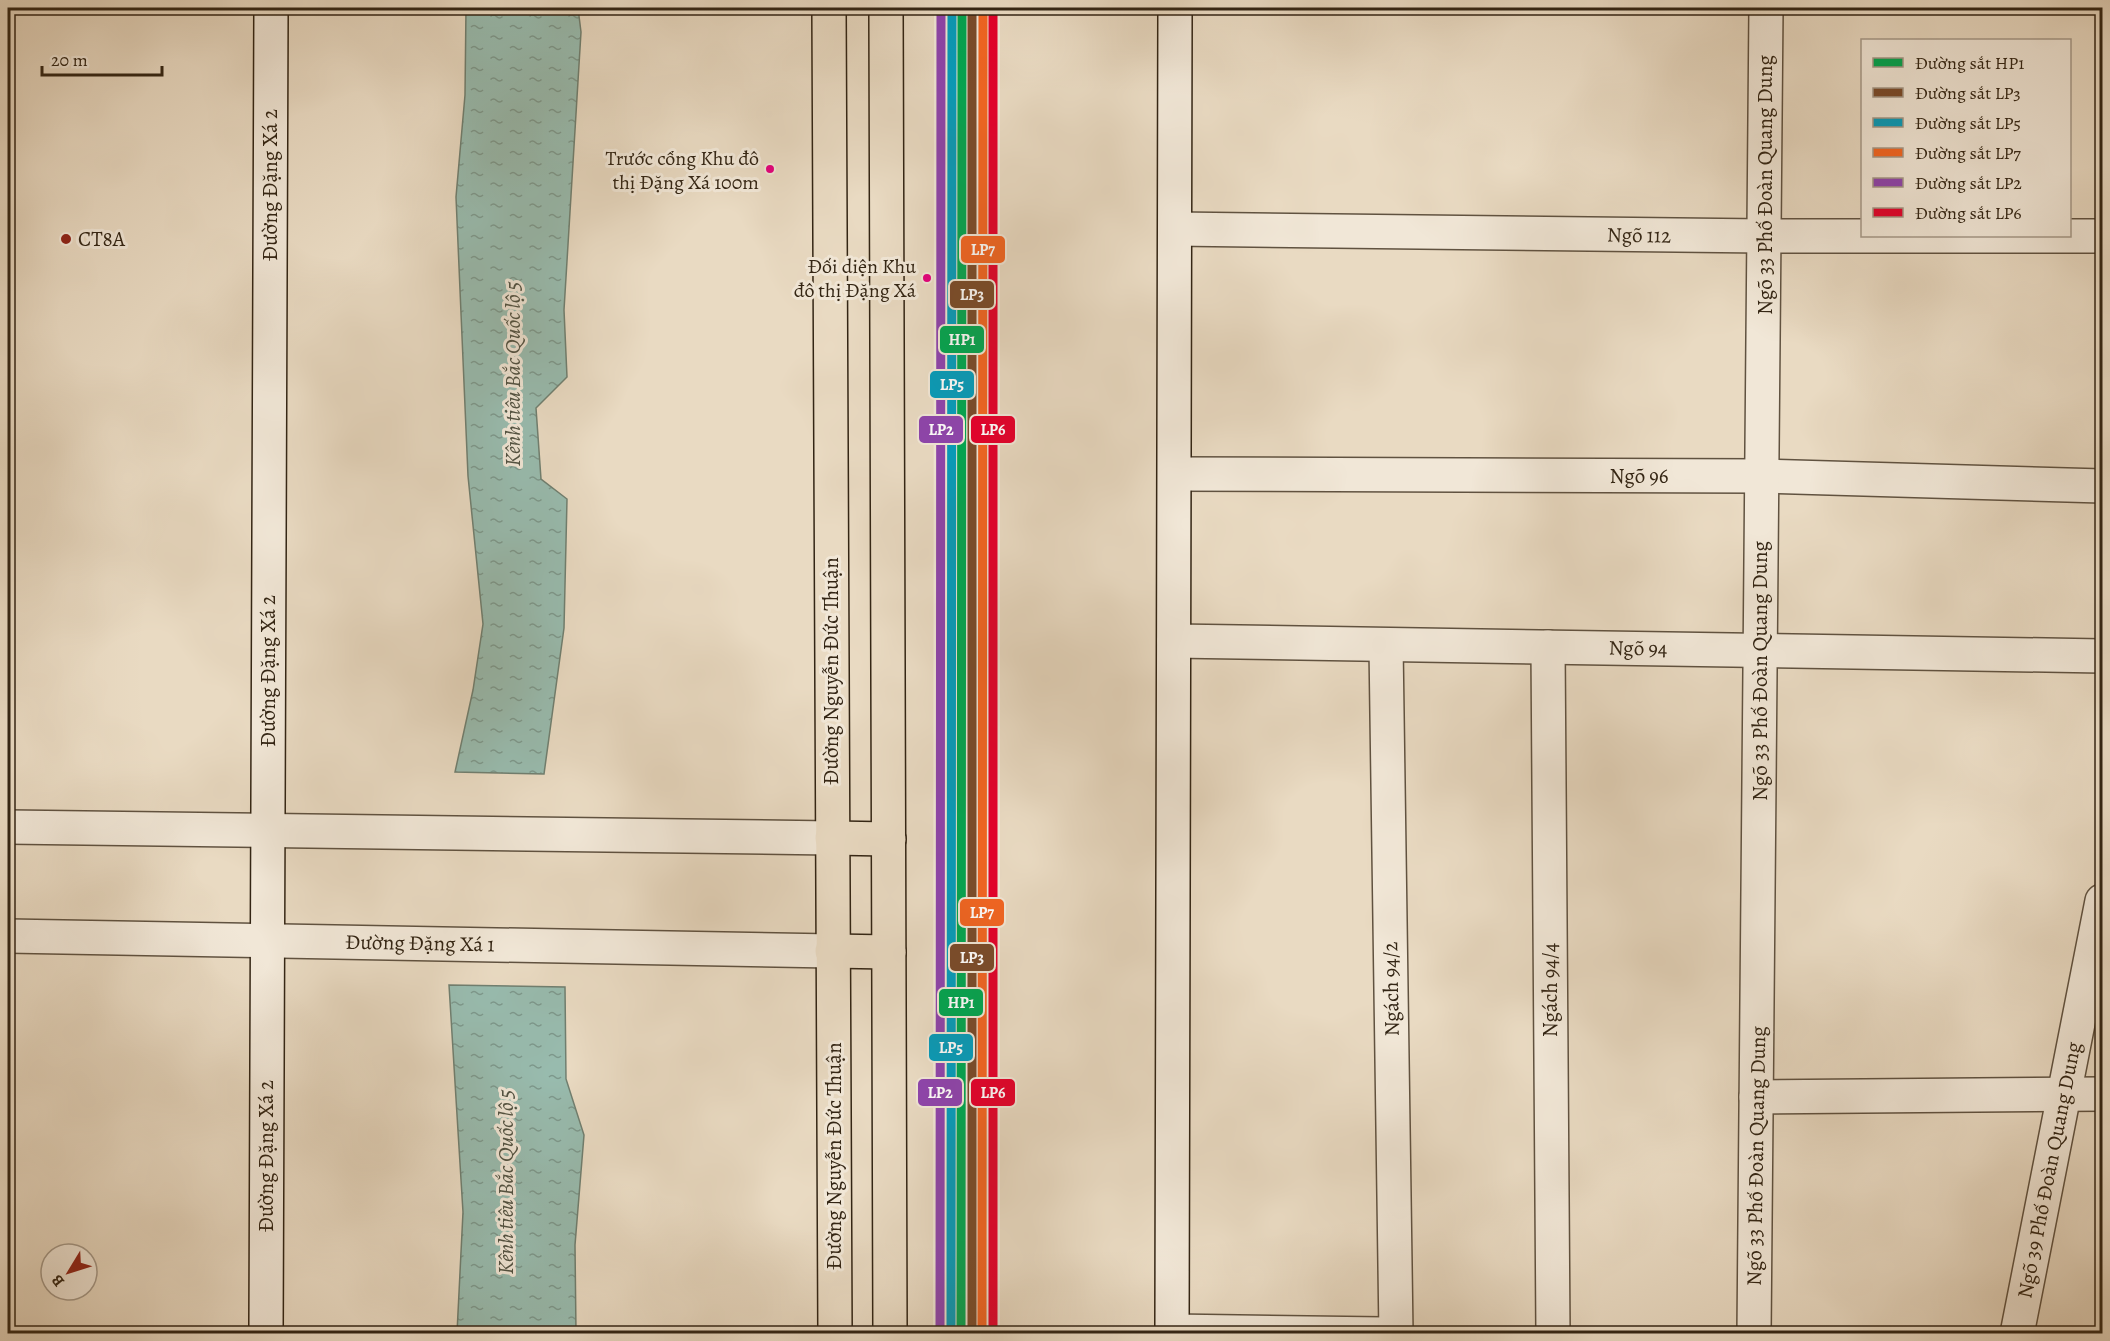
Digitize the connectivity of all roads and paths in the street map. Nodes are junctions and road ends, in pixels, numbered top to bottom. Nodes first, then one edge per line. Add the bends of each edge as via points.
1 (271, 8) edge
2 (829, 8) edge
3 (886, 8) edge
4 (1175, 8) edge
5 (1766, 8) edge
6 (1175, 229) junction
7 (1764, 236) junction
8 (1861, 236) edge
9 (2071, 236) edge
10 (2103, 236) edge
11 (1175, 474) junction
12 (1762, 476) junction
13 (2103, 486) edge
14 (1174, 641) junction
15 (1386, 645) junction
16 (1548, 647) junction
17 (1761, 651) junction
18 (2103, 656) edge
19 (8, 827) edge
20 (268, 831) junction
21 (832, 838) junction
22 (889, 839) junction
23 (2103, 900) edge
24 (8, 936) edge
25 (267, 940) junction
26 (832, 951) junction
27 (889, 952) junction
28 (2064, 1094) junction
29 (2103, 1094) edge
30 (1756, 1097) junction
31 (1172, 1332) edge
32 (266, 1334) edge
33 (835, 1334) edge
34 (891, 1334) edge
35 (1383, 1334) edge
36 (1396, 1334) edge
37 (1553, 1334) edge
38 (1754, 1334) edge
39 (2017, 1334) edge

1 - 20 street, Đường Đặng Xá 2
2 - 21 highway, Đường Nguyễn Đức Thuận
3 - 22 highway
4 - 6 street
5 - 7 street, Ngõ 33 Phố Đoàn Quang Dung
6 - 7 street, Ngõ 112
6 - 11 street
7 - 8 street, Ngõ 112
7 - 12 street, Ngõ 33 Phố Đoàn Quang Dung
9 - 10 street, Ngõ 112
11 - 12 street, Ngõ 96
11 - 14 street
12 - 13 street, Ngõ 96
12 - 17 street, Ngõ 33 Phố Đoàn Quang Dung
14 - 15 street, Ngõ 94
14 - 31 street
15 - 16 street, Ngõ 94
15 - 36 street, Ngách 94/2
16 - 17 street, Ngõ 94
16 - 37 street, Ngách 94/4
17 - 18 street, Ngõ 94
17 - 30 street, Ngõ 33 Phố Đoàn Quang Dung
19 - 20 street
20 - 21 street
20 - 25 street, Đường Đặng Xá 2
21 - 22 highway
21 - 26 highway, Đường Nguyễn Đức Thuận
22 - 27 highway
23 - 28 street, Ngõ 39 Phố Đoàn Quang Dung
24 - 25 street, Đường Đặng Xá 1
25 - 26 street, Đường Đặng Xá 1
25 - 32 street, Đường Đặng Xá 2
26 - 27 highway
26 - 33 highway, Đường Nguyễn Đức Thuận
27 - 34 highway
28 - 29 street
28 - 30 street
28 - 39 street, Ngõ 39 Phố Đoàn Quang Dung
30 - 38 street, Ngõ 33 Phố Đoàn Quang Dung
31 - 35 street

